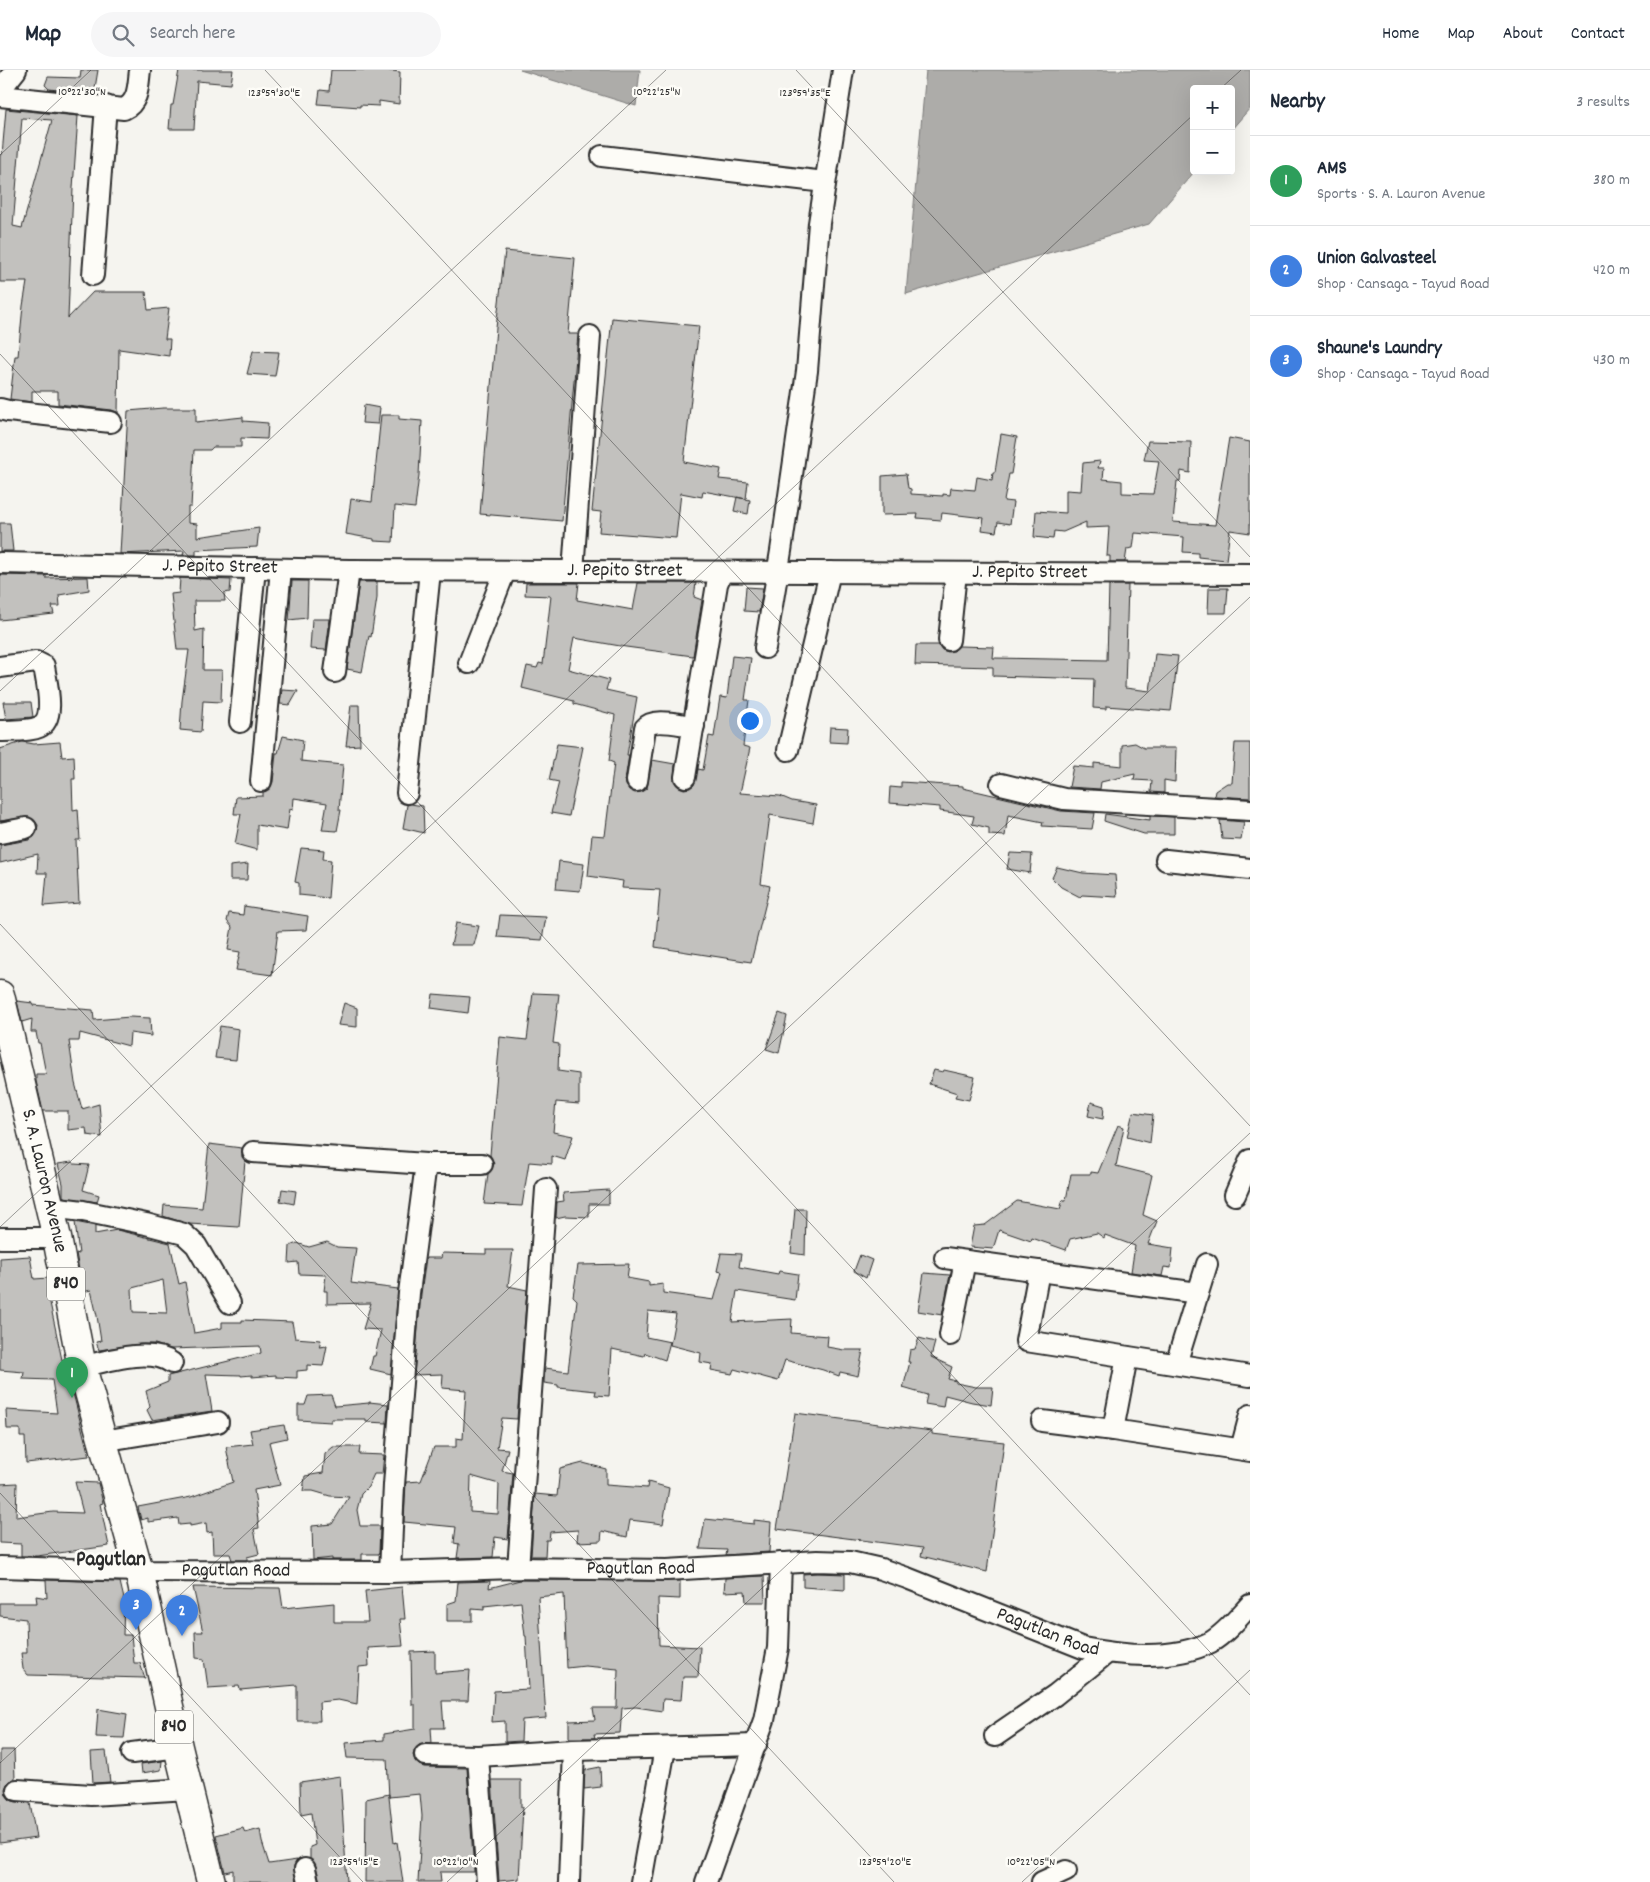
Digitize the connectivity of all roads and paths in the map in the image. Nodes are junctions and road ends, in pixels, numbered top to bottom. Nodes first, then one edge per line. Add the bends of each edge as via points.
1 (16, 70) edge
2 (140, 70) edge
3 (843, 70) edge
4 (0, 90) edge
5 (1, 105) edge
6 (106, 106) junction
7 (602, 156) dead end
8 (825, 182) junction
9 (93, 275) dead end
10 (590, 336) dead end
11 (0, 409) edge
12 (110, 422) dead end
13 (0, 563) edge
14 (255, 568) junction
15 (281, 569) junction
16 (349, 570) junction
17 (430, 571) junction
18 (506, 571) junction
19 (573, 571) junction
20 (722, 572) junction
21 (778, 572) junction
22 (830, 572) junction
23 (956, 573) junction
24 (1250, 574) edge
25 (949, 640) dead end
26 (765, 648) dead end
27 (469, 663) dead end
28 (0, 667) edge
29 (335, 672) dead end
30 (240, 722) dead end
31 (694, 726) junction
32 (0, 731) edge
33 (788, 750) dead end
34 (686, 777) dead end
35 (261, 781) dead end
36 (638, 781) dead end
37 (1001, 784) dead end
38 (407, 793) dead end
39 (1250, 810) edge
40 (26, 828) dead end
41 (0, 833) edge
42 (1166, 860) dead end
43 (1250, 869) edge
44 (0, 995) edge
45 (253, 1152) dead end
46 (1250, 1160) edge
47 (426, 1164) junction
48 (482, 1164) dead end
49 (546, 1189) dead end
50 (1235, 1195) dead end
51 (50, 1207) junction
52 (0, 1238) edge
53 (57, 1238) junction
54 (1207, 1264) dead end
55 (1039, 1271) junction
56 (1198, 1293) junction
57 (230, 1304) dead end
58 (950, 1335) dead end
59 (1127, 1357) junction
60 (172, 1363) dead end
61 (1176, 1364) junction
62 (82, 1367) junction
63 (1250, 1376) edge
64 (1250, 1415) edge
65 (1042, 1421) dead end
66 (218, 1422) dead end
67 (1113, 1430) junction
68 (102, 1441) junction
69 (1246, 1450) edge
70 (781, 1563) junction
71 (0, 1567) edge
72 (518, 1568) junction
73 (139, 1571) junction
74 (390, 1572) junction
75 (1250, 1605) edge
76 (1107, 1653) junction
77 (995, 1736) dead end
78 (756, 1745) junction
79 (178, 1747) junction
80 (665, 1748) junction
81 (574, 1750) junction
82 (132, 1753) dead end
83 (425, 1755) dead end
84 (478, 1756) junction
85 (188, 1789) junction
86 (17, 1790) dead end
87 (1066, 1871) dead end
88 (211, 1882) edge
89 (487, 1882) edge
90 (570, 1882) edge
91 (641, 1882) edge
92 (706, 1882) edge
93 (1042, 1882) edge

1 - 4 street
2 - 6 street via 137,95 130,106 124,109
3 - 8 street
5 - 6 street
6 - 9 street
7 - 8 street
8 - 21 street via 807,371
10 - 19 street
11 - 12 street
13 - 14 street, J. Pepito Street
14 - 15 street, J. Pepito Street
14 - 30 street
15 - 16 street, J. Pepito Street
15 - 35 street
16 - 17 street, J. Pepito Street
16 - 29 street
17 - 18 street, J. Pepito Street
17 - 38 street
18 - 19 street, J. Pepito Street
18 - 27 street
19 - 20 street, J. Pepito Street
20 - 21 street, J. Pepito Street
20 - 31 street via 717,584
21 - 22 street, J. Pepito Street
21 - 26 street
22 - 23 street, J. Pepito Street
22 - 33 street
23 - 24 street, J. Pepito Street
23 - 25 street
28 - 32 street via 36,662 44,666 50,703 48,717 38,728
31 - 34 street
31 - 36 street via 656,722 648,725
37 - 39 street via 1064,799
40 - 41 street
42 - 43 street
44 - 51 highway, S. A. Lauron Avenue / 840
45 - 47 street
46 - 50 street
47 - 48 street
47 - 74 street via 408,1303
49 - 72 street
51 - 53 highway, S. A. Lauron Avenue / 840
51 - 57 street via 83,1211 184,1234 196,1245
52 - 53 street
53 - 62 highway, S. A. Lauron Avenue / 840
54 - 56 street
55 - 56 street
55 - 58 street via 955,1260
55 - 59 street via 1026,1341
56 - 61 street
59 - 61 street
59 - 67 street
60 - 62 street via 155,1356 126,1357
61 - 63 street
62 - 68 highway, S. A. Lauron Avenue / 840
64 - 69 street
65 - 67 street
66 - 68 street
67 - 69 street
68 - 73 highway, S. A. Lauron Avenue / 840
70 - 72 street, Pagutlan Road via 667,1570
70 - 76 street, Pagutlan Road via 850,1562 881,1569 1083,1648
70 - 78 street via 778,1648
71 - 73 street, Pagutlan Road
72 - 74 street, Pagutlan Road
73 - 74 street, Pagutlan Road
73 - 79 highway, 840
75 - 76 street, Pagutlan Road via 1212,1641 1188,1651 1163,1655
76 - 77 street via 1055,1695
78 - 80 street
78 - 92 street
79 - 82 street
79 - 85 highway, 840
80 - 81 street
80 - 91 street
81 - 84 street
81 - 90 street
83 - 84 street
84 - 89 street
85 - 86 street via 91,1795
85 - 88 highway, 840
87 - 93 street

